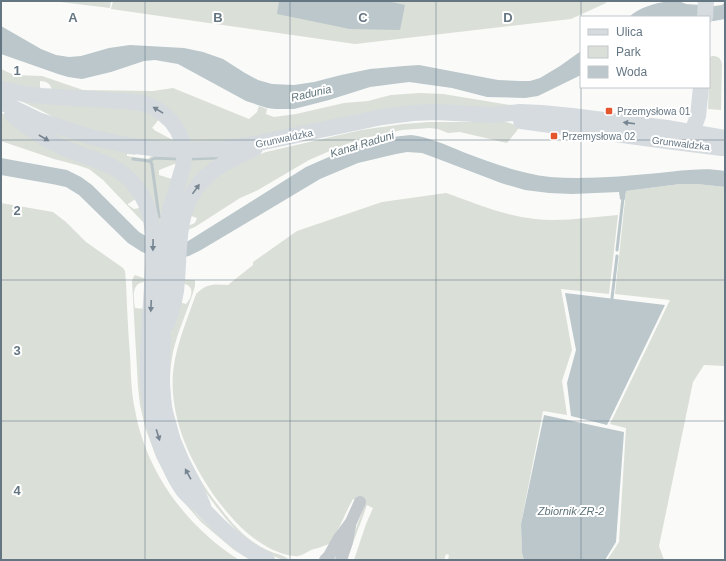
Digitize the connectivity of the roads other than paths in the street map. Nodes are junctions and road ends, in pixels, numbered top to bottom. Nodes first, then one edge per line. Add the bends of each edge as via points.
1 (706, 1) edge
2 (705, 16) edge
3 (691, 88) edge
4 (701, 88) edge
5 (1, 89) edge
6 (1, 93) edge
7 (1, 102) edge
8 (1, 106) edge
9 (494, 115) junction
10 (688, 115) junction
11 (669, 128) junction
12 (74, 131) junction
13 (691, 138) junction
14 (725, 138) edge
15 (269, 141) junction
16 (725, 148) edge
17 (175, 224) junction
18 (165, 268) junction
19 (360, 502) dead end
20 (204, 510) junction
21 (351, 522) junction
22 (267, 560) edge
23 (325, 560) edge
24 (341, 560) edge

1 - 2 main road
3 - 10 main road
4 - 13 main road via 698,116
17 -> 5 main road via 174,197 184,163 184,150 175,126 166,116 141,103 42,96
6 - 12 main road, Grunwaldzka
7 - 12 main road, Grunwaldzka via 38,120
8 -> 18 main road via 46,139 103,161 121,171 141,193
11 -> 9 main road, Grunwaldzka via 542,113
9 - 13 main road, Grunwaldzka via 519,121
9 - 15 main road, Grunwaldzka via 435,112 401,114
10 - 11 main road
10 - 13 main road
11 - 13 main road, Grunwaldzka
12 - 15 main road, Grunwaldzka via 126,145 174,150 220,149
13 - 14 main road, Grunwaldzka
13 - 16 main road, Grunwaldzka
17 -> 15 main road via 192,194 207,176 220,166
17 - 18 main road
20 -> 18 main road via 171,436 164,403 162,305
18 -> 20 main road via 148,361 151,410 158,439 173,472 184,492
19 - 21 street
20 - 22 main road via 231,536
21 - 23 street
21 - 24 street

